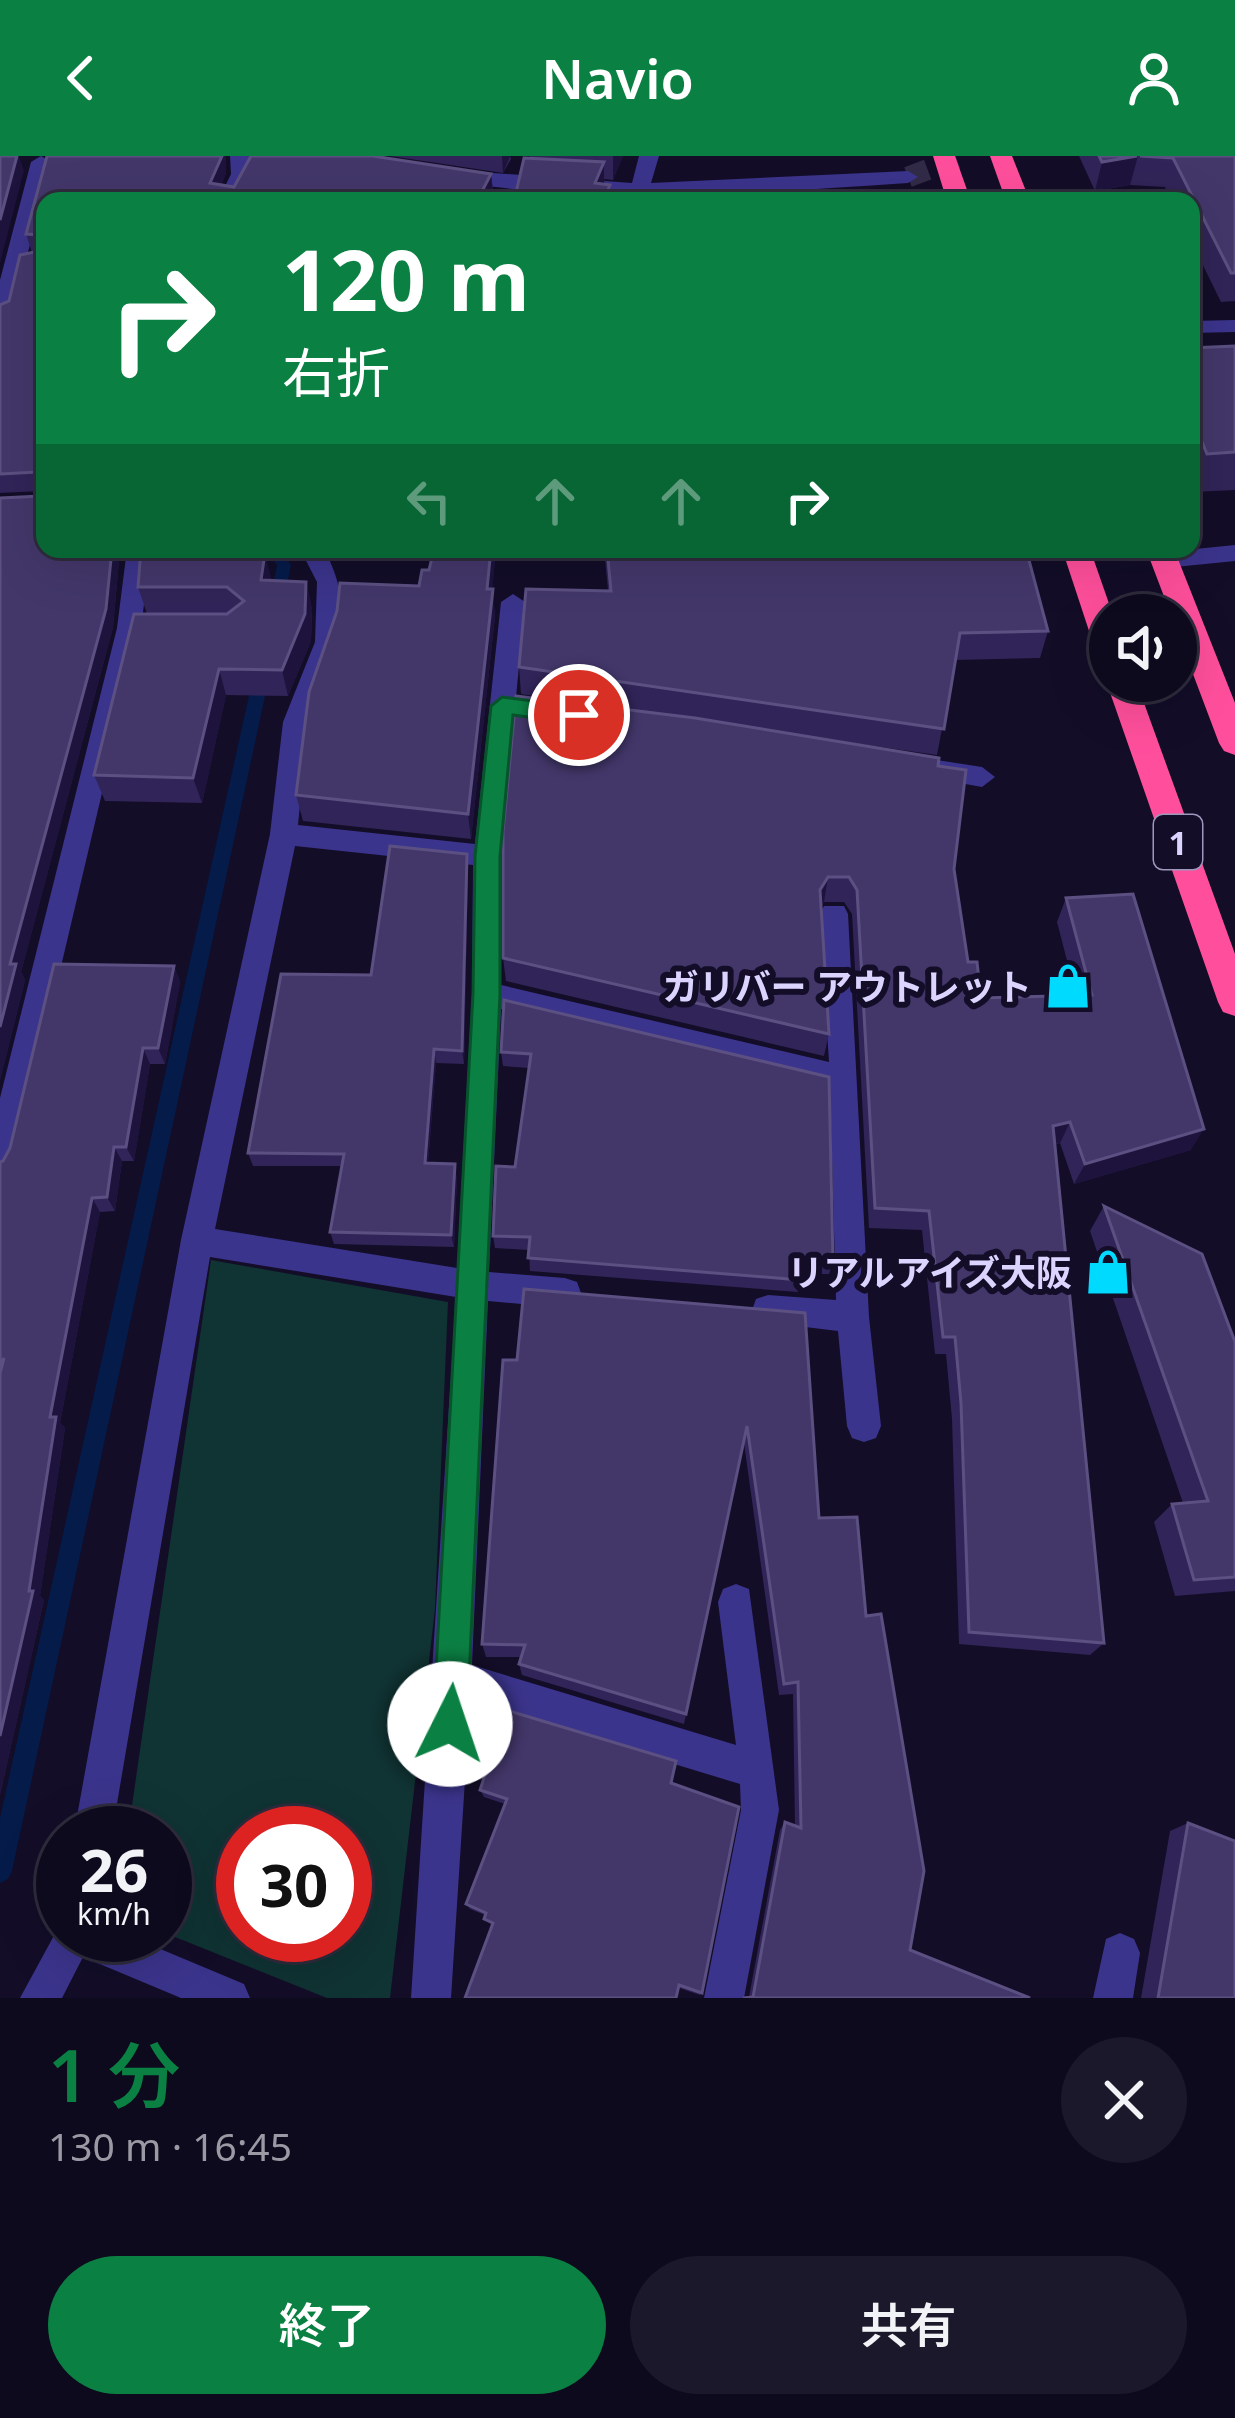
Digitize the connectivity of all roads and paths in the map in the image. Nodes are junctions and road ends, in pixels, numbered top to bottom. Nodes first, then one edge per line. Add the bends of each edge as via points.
1 (240, 156) edge
2 (650, 156) edge
3 (944, 156) edge
4 (1001, 156) edge
5 (41, 161) edge
6 (432, 172) edge
7 (908, 177) tunnel mouth
8 (639, 191) junction
9 (232, 192) edge
10 (956, 192) edge
11 (1015, 192) edge
12 (15, 263) junction
13 (36, 263) edge
14 (0, 319) edge
15 (1235, 326) edge
16 (1200, 327) edge
17 (1200, 554) edge
18 (1235, 554) edge
19 (139, 558) edge
20 (317, 558) edge
21 (1079, 558) edge
22 (1164, 558) edge
23 (1091, 594) edge
24 (513, 602) dead end
25 (1128, 702) edge
26 (1235, 743) edge
27 (893, 763) edge
28 (982, 777) dead end
29 (284, 834) junction
30 (487, 856) junction
31 (834, 914) dead end
32 (487, 994) junction
33 (1235, 1002) edge
34 (845, 1079) junction
35 (0, 1161) edge
36 (197, 1240) junction
37 (472, 1285) junction
38 (591, 1295) edge
39 (734, 1307) edge
40 (853, 1317) junction
41 (864, 1426) dead end
42 (736, 1602) dead end
43 (453, 1678) junction
44 (758, 1771) junction
45 (98, 1806) edge
46 (1120, 1953) dead end
47 (61, 1962) edge
48 (142, 1962) edge
49 (40, 1998) edge
50 (230, 1998) edge
51 (431, 1998) edge
52 (724, 1998) edge
53 (1113, 1998) edge

1 - 9 street
2 - 8 street
3 - 10 highway
4 - 11 highway
5 - 12 street
6 - 8 street
7 - 8 street
12 - 13 street
12 - 14 street
15 - 16 street
17 - 18 street
19 - 35 street via 140,628
20 - 29 street via 329,582 327,642 296,722
21 - 23 highway
22 - 26 highway
24 - 30 street via 513,707
25 - 33 highway, 1
27 - 28 street
29 - 30 street
29 - 36 street
30 - 32 street
31 - 34 street
32 - 34 street
32 - 37 street
34 - 40 street
36 - 37 street
36 - 45 street
37 - 38 street
37 - 43 street
39 - 40 street
40 - 41 street
42 - 44 street
43 - 44 street
43 - 51 street
44 - 52 street via 760,1810
46 - 53 street
47 - 49 street
48 - 50 street

